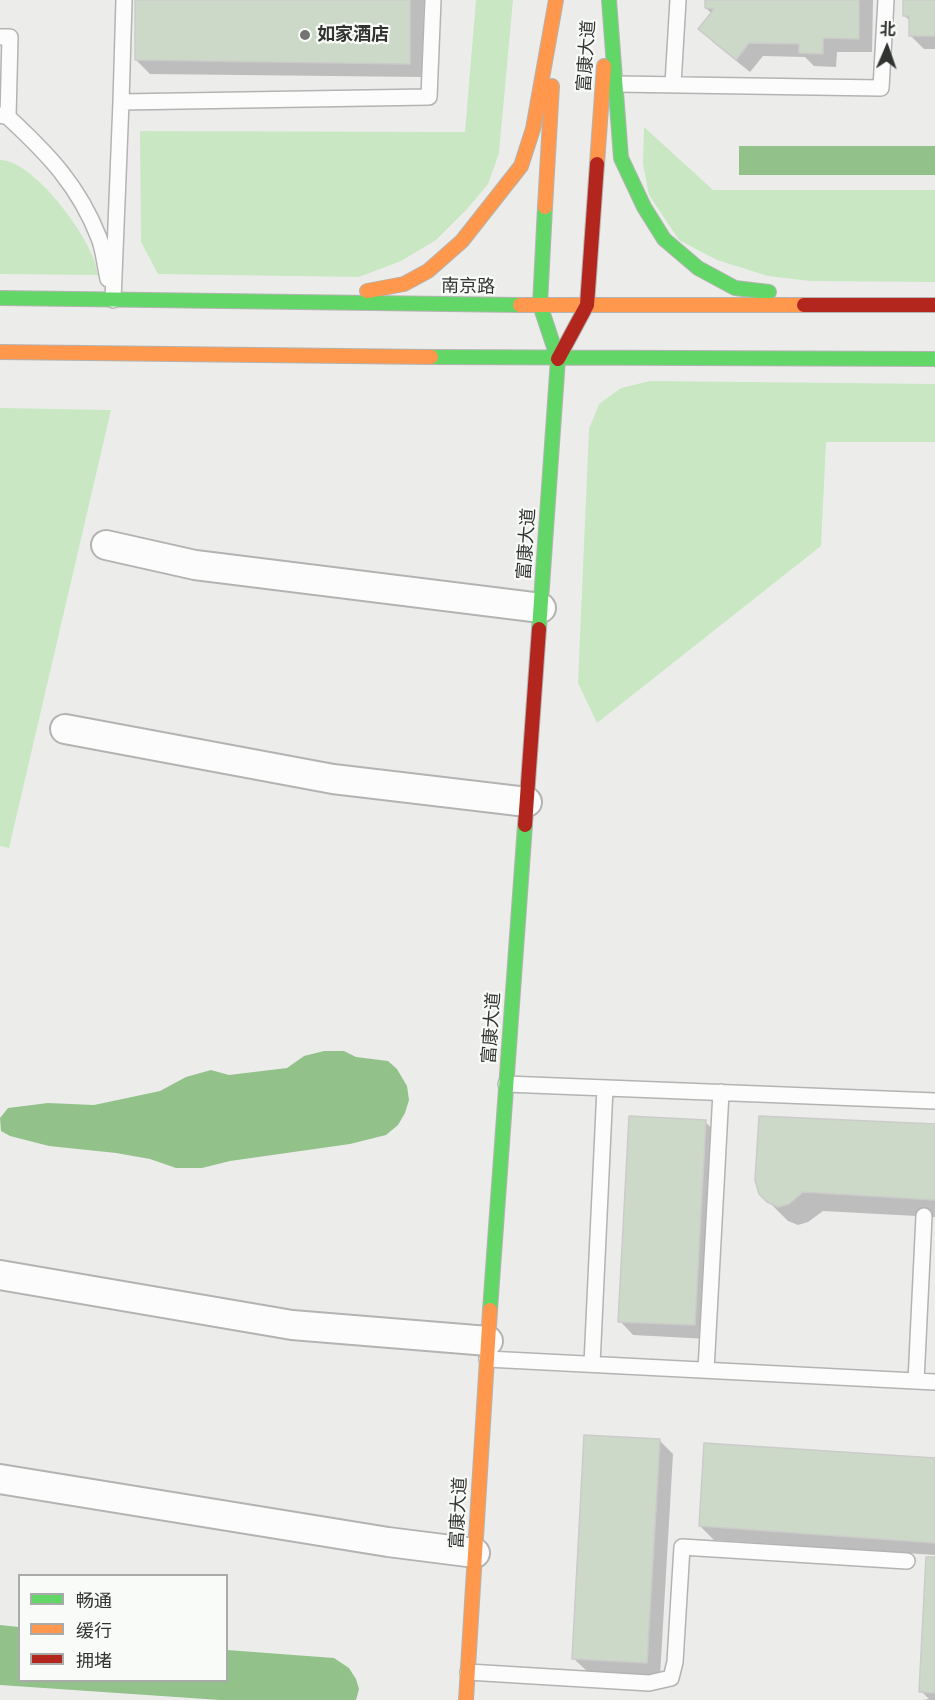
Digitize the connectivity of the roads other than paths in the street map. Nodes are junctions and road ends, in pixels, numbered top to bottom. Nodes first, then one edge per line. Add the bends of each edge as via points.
1 (124, 0) edge
2 (433, 0) edge
3 (556, 0) edge
4 (609, 0) edge
5 (678, 0) edge
6 (886, 0) edge
7 (0, 37) edge
8 (616, 84) junction
9 (673, 84) junction
10 (122, 102) junction
11 (4, 116) edge
12 (0, 298) edge
13 (113, 300) junction
14 (301, 303) junction
15 (587, 305) junction
16 (866, 305) junction
17 (935, 305) edge
18 (540, 306) junction
19 (0, 352) edge
20 (935, 359) edge
21 (558, 360) junction
22 (106, 545) dead end
23 (541, 608) junction
24 (65, 729) dead end
25 (526, 802) junction
26 (506, 1084) junction
27 (605, 1088) junction
28 (722, 1092) junction
29 (935, 1101) edge
30 (924, 1216) dead end
31 (0, 1275) edge
32 (487, 1350) junction
33 (592, 1364) junction
34 (706, 1370) junction
35 (916, 1381) junction
36 (935, 1382) edge
37 (0, 1479) edge
38 (475, 1553) junction
39 (908, 1561) dead end
40 (468, 1672) junction
41 (466, 1700) edge

1 - 10 lane
2 - 10 lane via 429,97
3 - 14 main road via 533,129 521,166 485,215 428,271 404,284
3 - 18 main road, 富康大道
4 - 8 main road
4 - 15 main road, 富康大道
5 - 9 lane
6 - 9 lane via 881,88
7 - 11 lane via 10,37
8 - 9 lane
8 - 16 main road via 621,158 664,239 698,268 735,288
10 - 13 lane
11 - 13 lane via 44,151 73,186 100,239
12 - 13 main road, 南京路
13 - 14 main road, 南京路
14 - 18 main road, 南京路
15 - 16 main road, 南京路
15 - 18 main road, 南京路
15 - 21 main road, 富康大道
16 - 17 main road, 南京路
18 - 21 main road, 富康大道
19 - 21 main road
20 - 21 main road
21 - 23 main road, 富康大道
22 - 23 street via 195,565
23 - 25 main road, 富康大道
24 - 25 street via 333,778
25 - 26 main road, 富康大道
26 - 27 lane
26 - 32 main road, 富康大道
27 - 28 lane
27 - 33 lane
28 - 29 lane
28 - 34 lane
30 - 35 lane
31 - 32 street via 292,1325
32 - 33 lane
32 - 38 main road, 富康大道
33 - 34 lane
34 - 35 lane
35 - 36 lane
37 - 38 street
38 - 40 main road, 富康大道
39 - 40 lane via 682,1547 671,1678 650,1683
40 - 41 main road, 富康大道

